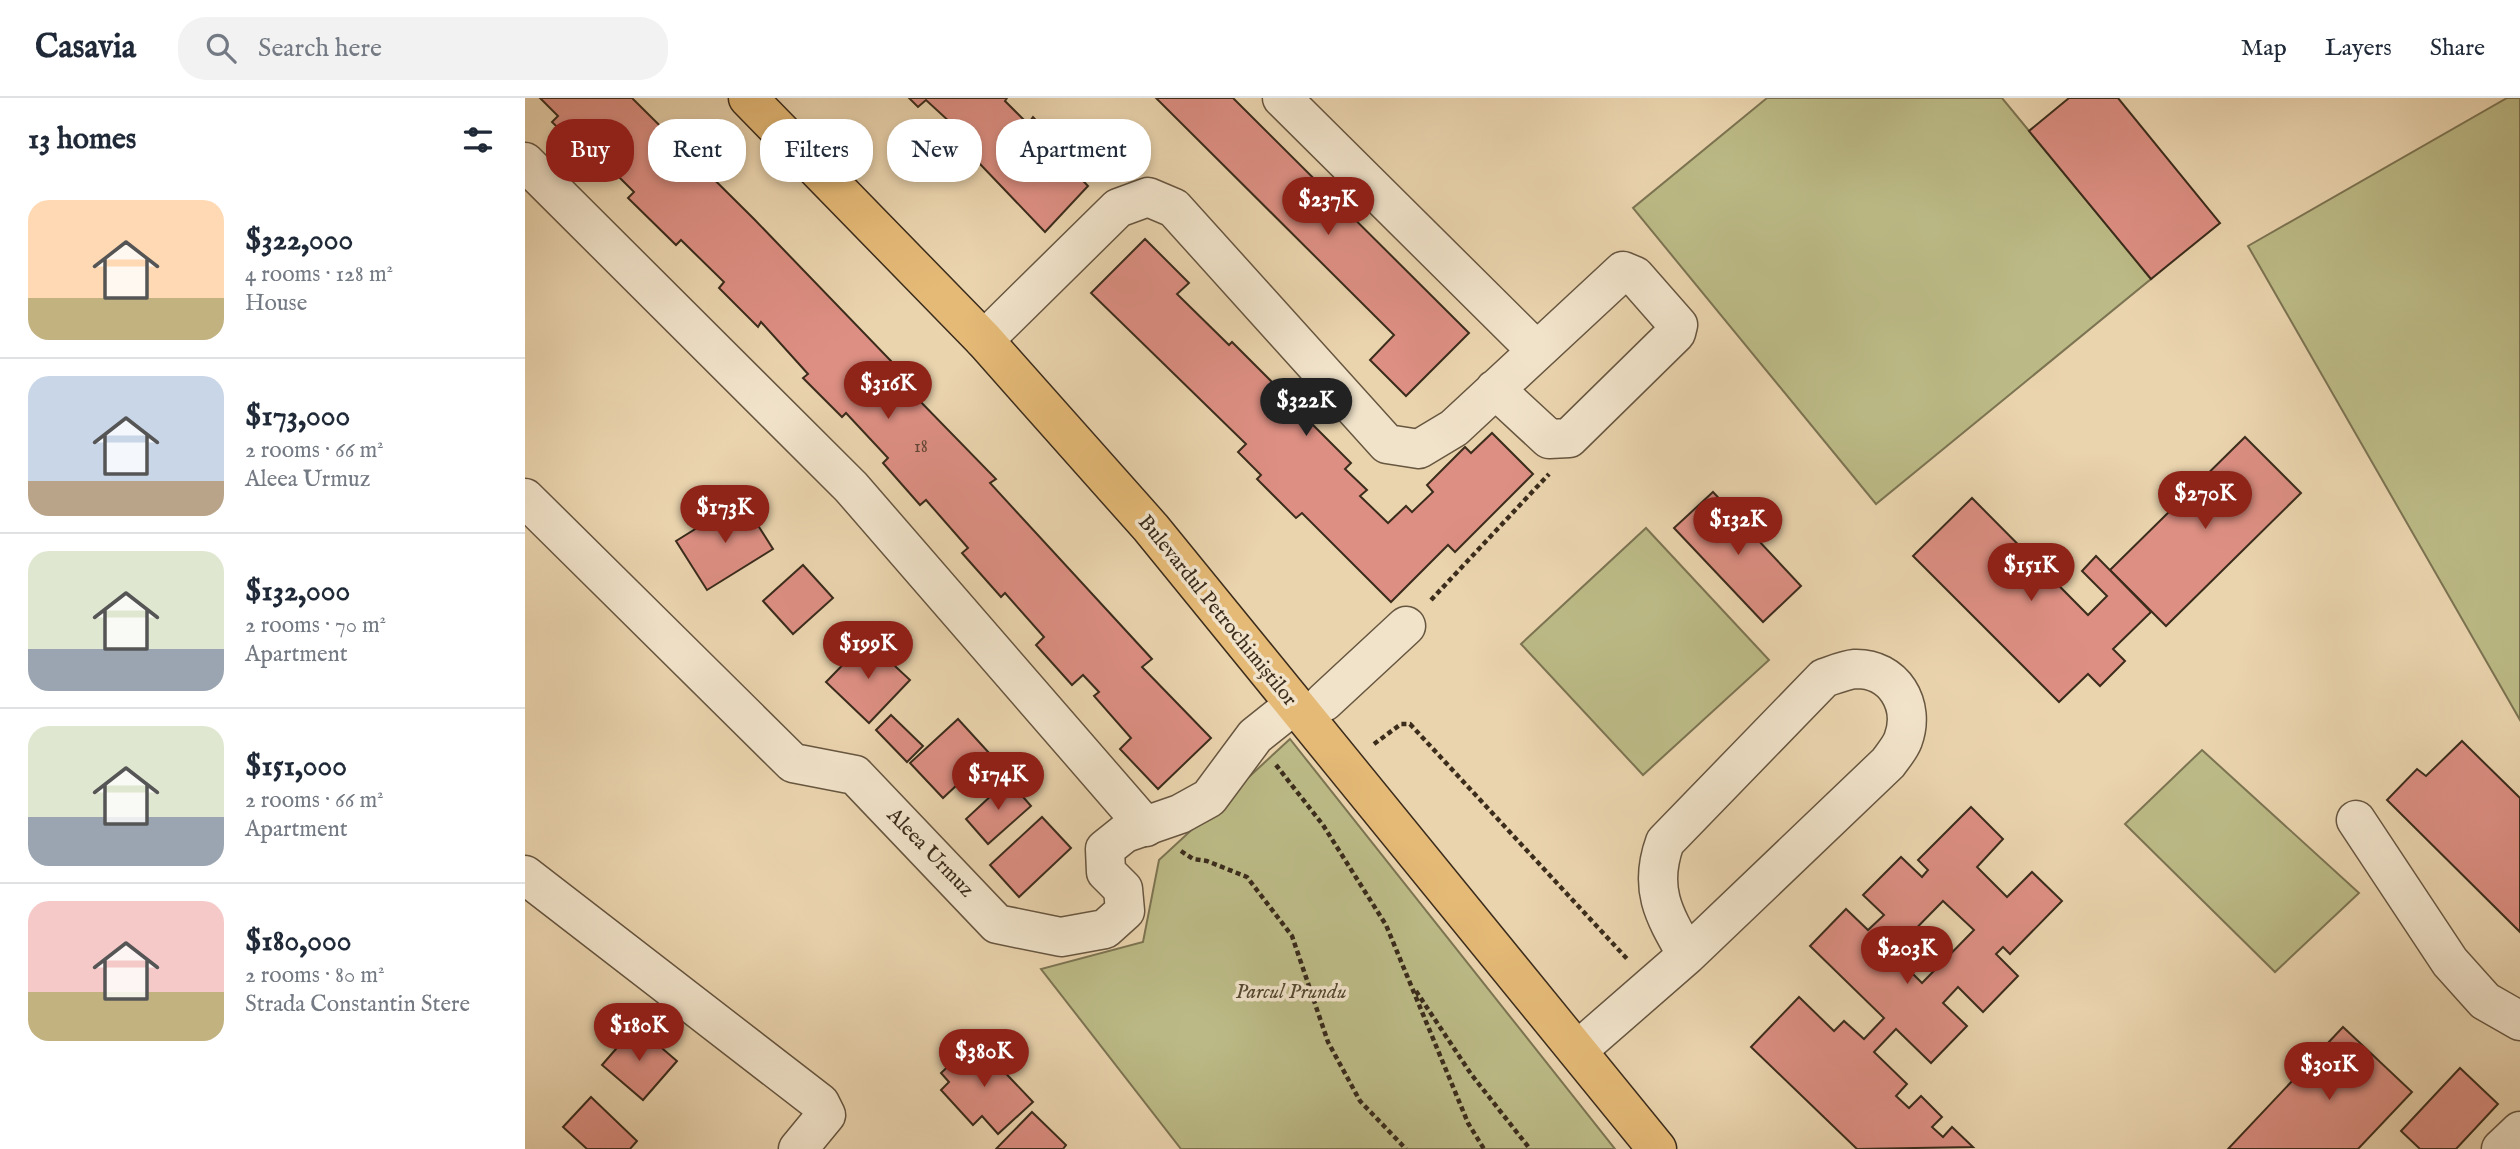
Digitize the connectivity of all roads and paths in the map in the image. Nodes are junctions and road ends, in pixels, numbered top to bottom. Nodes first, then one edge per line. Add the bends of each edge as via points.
1 (748, 98) edge
2 (1282, 98) edge
3 (525, 162) edge
4 (984, 340) junction
5 (1535, 349) junction
6 (1495, 389) junction
7 (1561, 440) junction
8 (525, 498) edge
9 (1406, 626) joint
10 (1309, 704) junction
11 (1255, 736) junction
12 (1365, 751) dead end
13 (2356, 820) dead end
14 (1146, 827) junction
15 (1193, 859) dead end
16 (525, 875) edge
17 (1687, 955) junction
18 (1409, 980) junction
19 (1653, 986) junction
20 (2520, 1021) edge
21 (1578, 1049) junction
22 (2520, 1131) edge
23 (798, 1149) edge
24 (1406, 1149) edge
25 (1484, 1149) edge
26 (1530, 1149) edge
27 (1657, 1149) edge
28 (2501, 1149) edge

1 - 4 main road, Bulevardul Petrochimiștilor
2 - 5 street
3 - 14 street via 851,487
4 - 6 street via 1118,208 1148,197 1174,208 1387,444 1419,449 1454,428
4 - 10 main road, Bulevardul Petrochimiștilor
5 - 6 street
5 - 7 street via 1623,271 1635,276 1678,325 1676,333 1569,438
6 - 7 street via 1549,439
7 - 9 path via 1560,462
8 - 14 street, Aleea Urmuz via 793,763 855,775 997,924 1061,937 1105,929 1125,911 1123,889 1106,872 1105,849 1125,833
9 - 10 street, Aleea Urmuz
10 - 11 street, Aleea Urmuz
10 - 21 main road, Bulevardul Petrochimiștilor
11 - 14 street, Aleea Urmuz via 1209,798
11 - 18 path via 1330,836 1386,926
12 - 19 path via 1401,724 1410,724
13 - 20 street via 2450,962 2486,1001
15 - 24 path via 1247,877 1292,936 1328,1042 1360,1101
16 - 23 street via 820,1103 826,1115
17 - 17 street via 1888,763 1903,741 1907,719 1905,699 1885,675 1855,669 1824,678 1665,842 1657,863 1657,888 1663,912
17 - 19 street
18 - 25 path via 1468,1124
18 - 26 path via 1471,1074
19 - 21 street
21 - 27 main road, Bulevardul Petrochimiștilor
22 - 28 street

